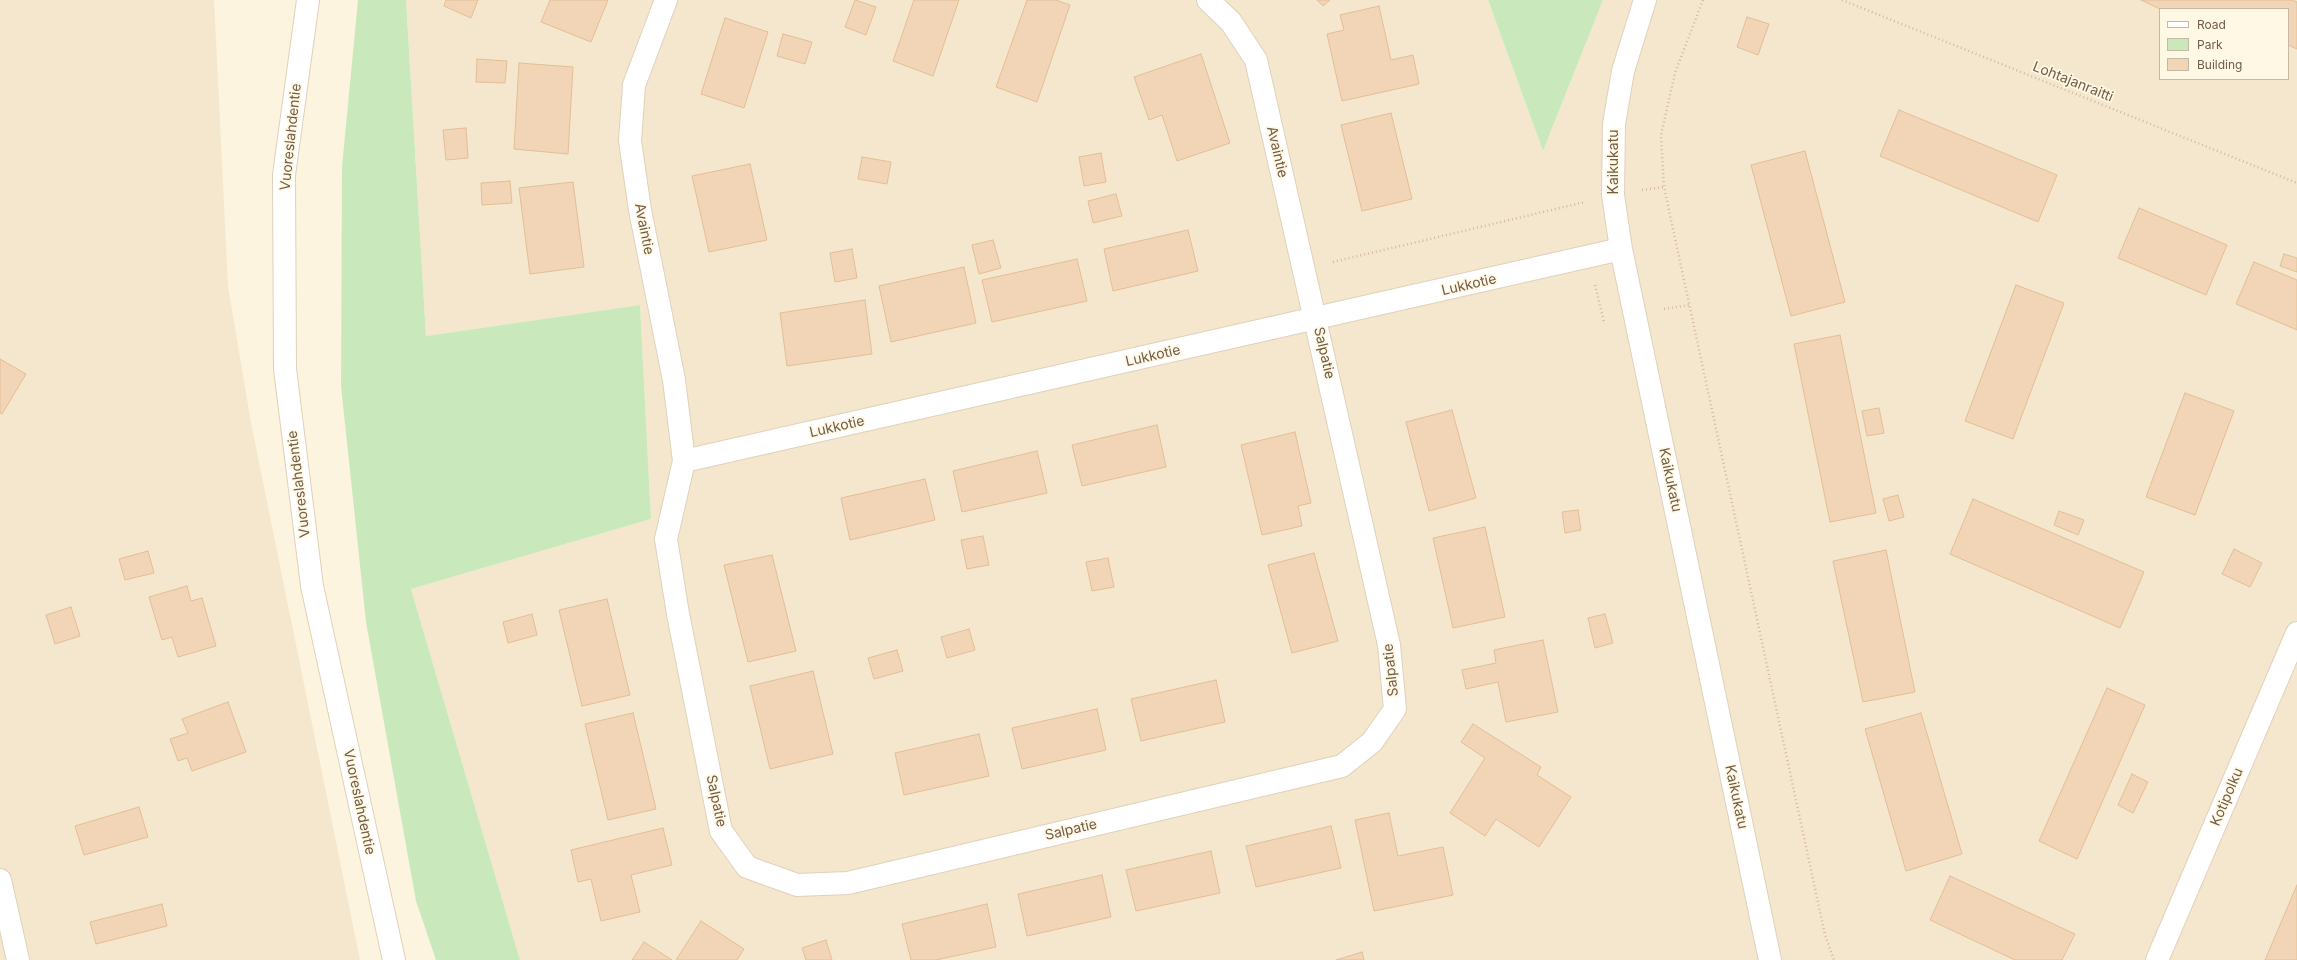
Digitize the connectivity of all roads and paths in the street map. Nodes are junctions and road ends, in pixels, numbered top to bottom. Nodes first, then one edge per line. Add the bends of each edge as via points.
1 (308, 0) edge
2 (666, 0) edge
3 (1208, 0) edge
4 (1645, 0) edge
5 (1703, 0) edge
6 (1842, 0) edge
7 (2297, 183) edge
8 (1613, 195) junction
9 (1621, 250) junction
10 (1304, 268) junction
11 (1316, 320) junction
12 (684, 461) junction
13 (2297, 633) edge
14 (1, 888) edge
15 (18, 960) edge
16 (394, 960) edge
17 (1770, 960) edge
18 (1834, 960) edge
19 (2157, 960) edge

1 - 16 street, Vuoreslahdentie via 284,175 285,369 312,586
2 - 12 street, Avaintie via 634,86 630,141 640,210 674,380
3 - 10 street, Avaintie via 1231,22 1256,60
4 - 8 street, Kaikukatu via 1623,71 1614,124
5 - 18 path via 1675,73 1660,134 1664,187 1825,935
6 - 7 path, Lohtajanraitti
8 - 9 street, Kaikukatu
8 - 10 path
9 - 11 street, Lukkotie
9 - 17 street, Kaikukatu
10 - 11 street, Avaintie
11 - 12 street, Lukkotie
11 - 12 street, Salpatie via 1389,645 1395,709 1372,742 1342,766 848,883 798,885 747,867 721,831 678,614 666,539
13 - 19 street, Kotipolku
14 - 15 street

